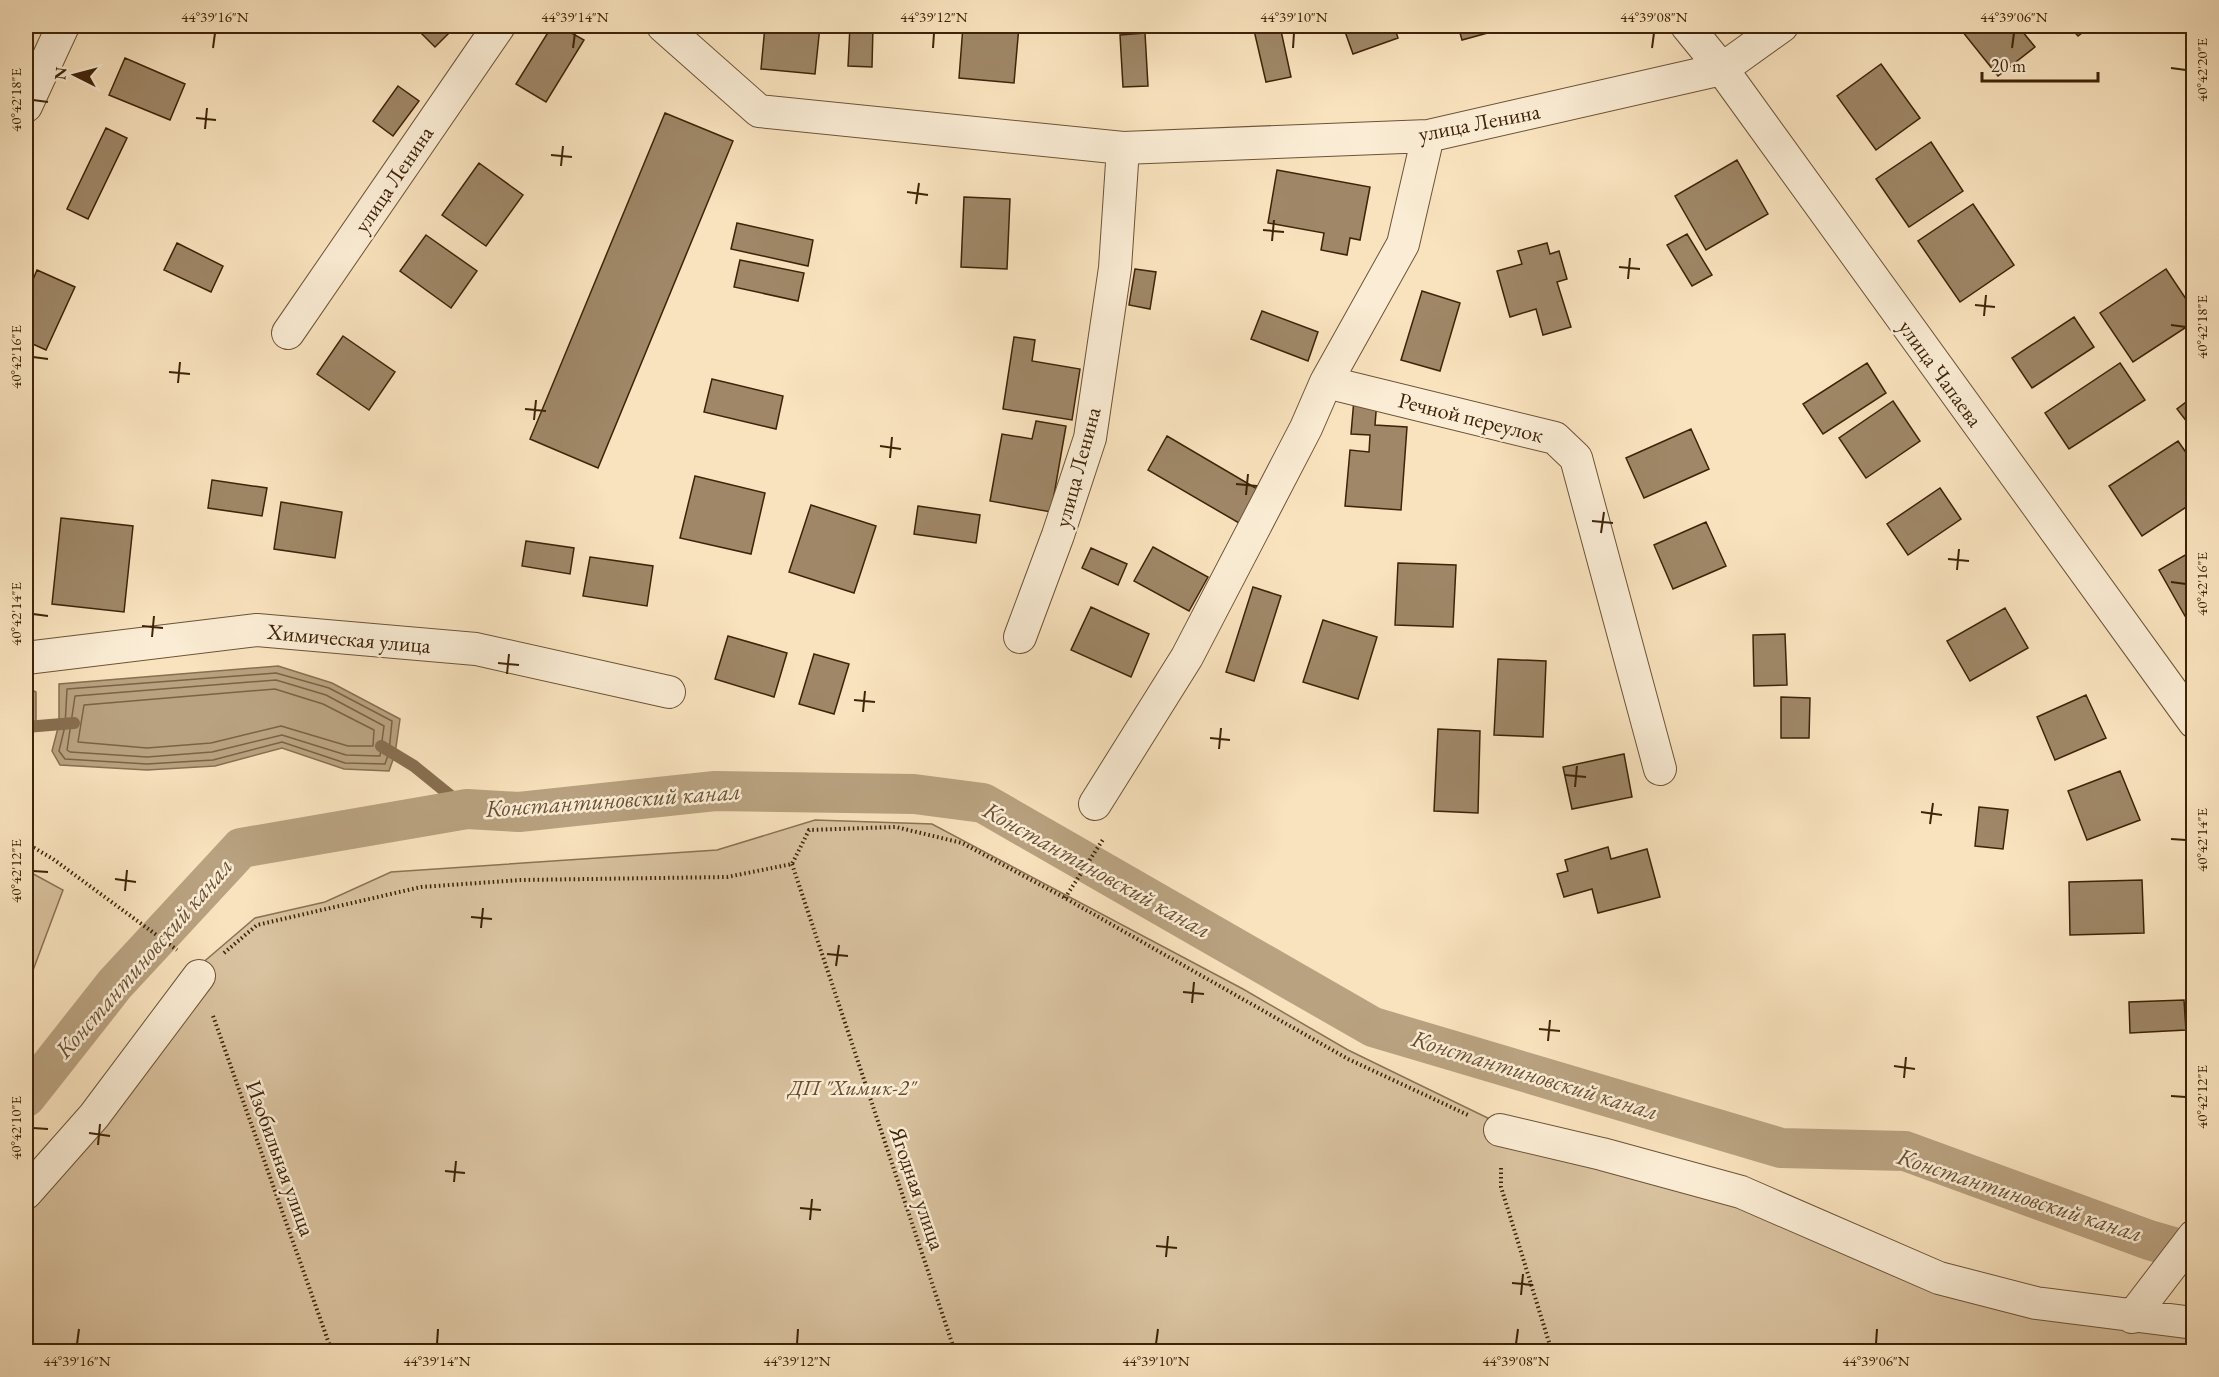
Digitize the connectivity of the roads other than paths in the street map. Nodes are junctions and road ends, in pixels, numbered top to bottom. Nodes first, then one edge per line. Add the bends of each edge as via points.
1 (63, 26) edge
2 (498, 26) edge
3 (663, 26) edge
4 (1687, 26) edge
5 (1782, 26) edge
6 (1722, 69) junction
7 (26, 106) edge
8 (1428, 136) junction
9 (1123, 148) junction
10 (288, 333) dead end
11 (1326, 381) junction
12 (1020, 637) dead end
13 (26, 658) edge
14 (669, 692) dead end
15 (2193, 722) edge
16 (1660, 769) dead end
17 (1102, 817) road end
18 (199, 976) road end
19 (1500, 1130) road end
20 (26, 1193) edge
21 (2193, 1236) edge
22 (2132, 1317) junction
23 (2193, 1323) edge

1 - 7 street
2 - 10 street, улица Ленина
3 - 9 street, улица Ленина via 759,111
4 - 6 street, улица Чапаева
5 - 6 street, улица Ленина
6 - 8 street, улица Ленина
6 - 15 street, улица Чапаева
8 - 9 street, улица Ленина
8 - 11 street via 1403,243
9 - 12 street, улица Ленина via 1115,268 1090,438
11 - 16 street, Речной переулок via 1555,438 1576,458
11 - 17 street via 1306,428
13 - 14 street, Химическая улица via 257,630 476,650
18 - 20 street via 94,1116
19 - 22 street via 1741,1192 1939,1278 2036,1303
21 - 22 street
22 - 23 street

